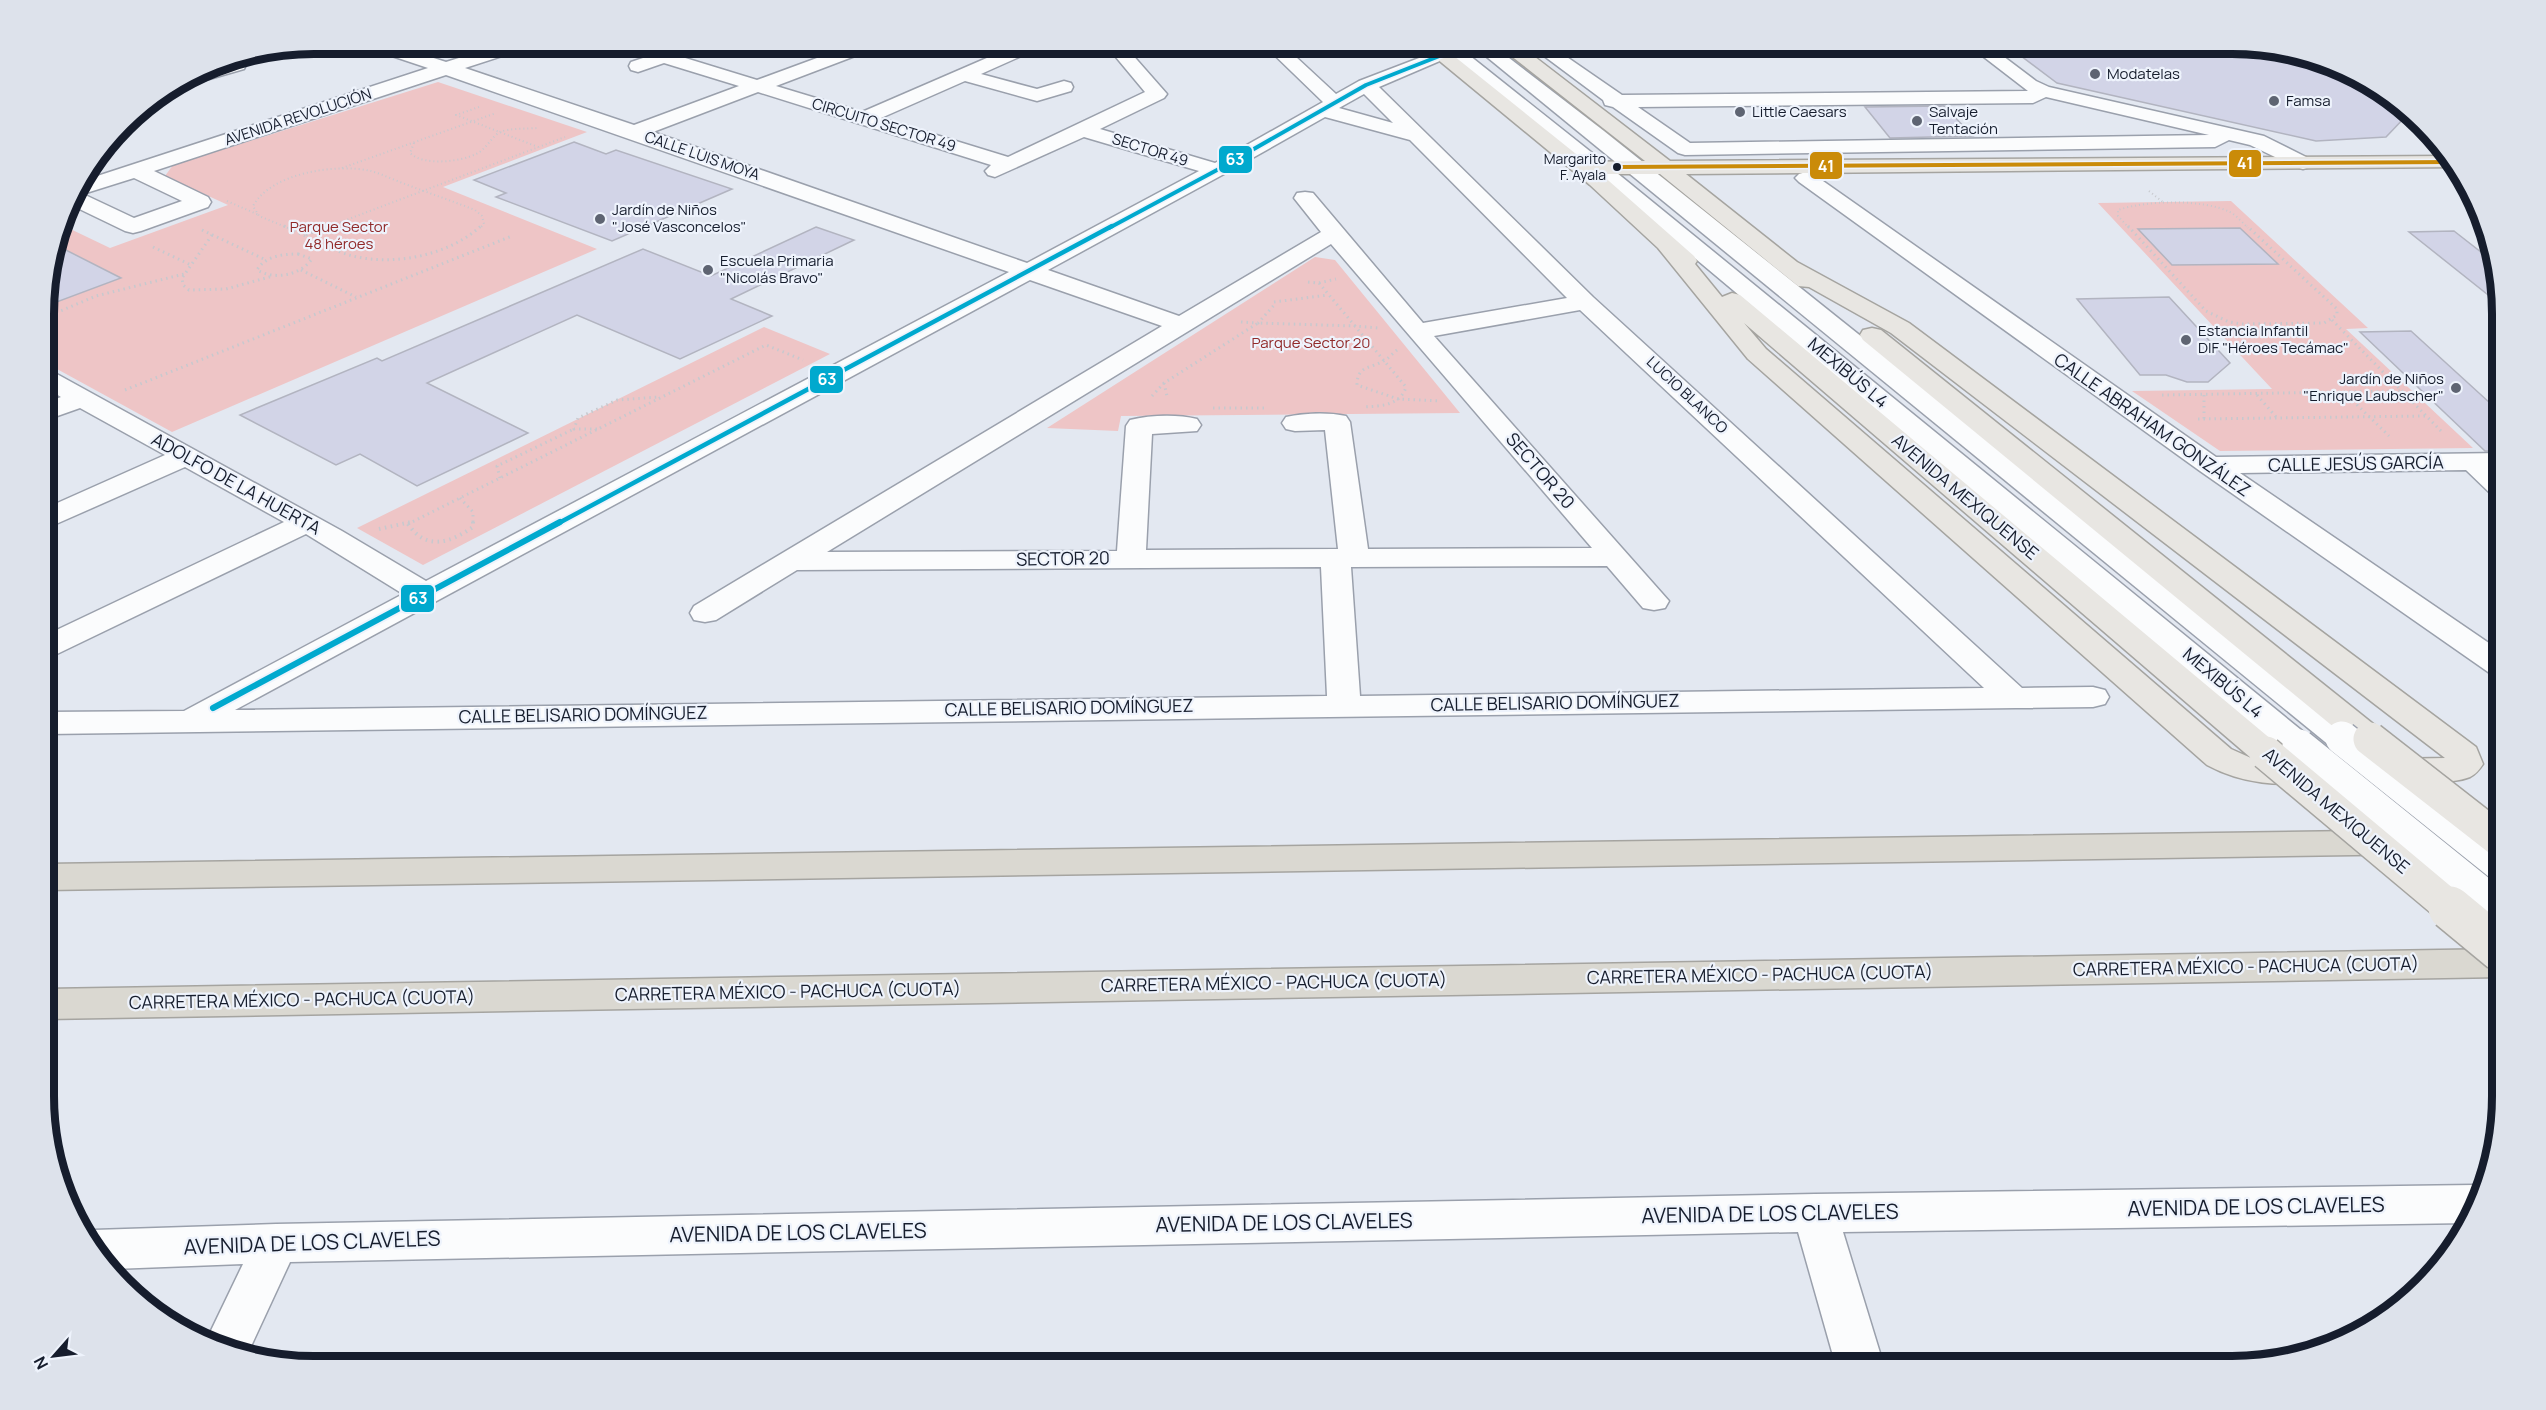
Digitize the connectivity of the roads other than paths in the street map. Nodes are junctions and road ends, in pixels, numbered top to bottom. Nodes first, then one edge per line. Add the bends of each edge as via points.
1 (404, 54) edge
2 (464, 54) edge
3 (481, 54) edge
4 (673, 54) edge
5 (843, 54) edge
6 (1011, 54) edge
7 (1123, 54) edge
8 (1281, 54) edge
9 (1425, 54) edge
10 (1448, 54) edge
11 (1491, 54) edge
12 (1521, 54) edge
13 (1551, 54) edge
14 (1989, 54) edge
15 (664, 57) junction
16 (438, 65) junction
17 (638, 66) dead end
18 (964, 75) junction
19 (1366, 85) junction
20 (758, 86) junction
21 (1064, 87) dead end
22 (2043, 90) junction
23 (1946, 98) junction
24 (1773, 99) junction
25 (1844, 99) junction
26 (1618, 100) junction
27 (1584, 102) junction
28 (1329, 107) junction
29 (1960, 114) dead end
30 (862, 119) junction
31 (1083, 130) junction
32 (634, 132) junction
33 (2225, 133) junction
34 (1417, 135) junction
35 (1882, 146) junction
36 (1809, 147) junction
37 (2442, 162) edge
38 (2303, 163) junction
39 (1003, 168) joint
40 (98, 170) edge
41 (135, 170) junction
42 (1216, 170) junction
43 (1628, 174) junction
44 (2451, 174) edge
45 (1806, 178) junction
46 (88, 186) edge
47 (1305, 198) dead end
48 (80, 201) edge
49 (1334, 233) junction
50 (1668, 246) junction
51 (1789, 267) junction
52 (1030, 271) junction
53 (1585, 302) junction
54 (1180, 325) junction
55 (1418, 331) junction
56 (54, 382) edge
57 (87, 401) junction
58 (54, 410) edge
59 (1287, 415) road end
60 (1188, 425) dead end
61 (188, 456) junction
62 (2474, 462) junction
63 (2492, 462) edge
64 (2210, 465) junction
65 (2492, 479) edge
66 (54, 515) edge
67 (319, 530) junction
68 (1344, 557) junction
69 (1615, 557) junction
70 (1131, 558) junction
71 (791, 561) junction
72 (425, 594) junction
73 (1654, 602) dead end
74 (705, 613) dead end
75 (54, 644) edge
76 (2492, 660) edge
77 (2093, 697) dead end
78 (2014, 699) junction
79 (1344, 705) junction
80 (191, 720) junction
81 (54, 723) edge
82 (2356, 739) junction
83 (2283, 749) junction
84 (2492, 835) edge
85 (2492, 842) edge
86 (2492, 857) edge
87 (54, 877) edge
88 (2492, 903) edge
89 (2492, 942) edge
90 (2492, 963) edge
91 (54, 1004) edge
92 (2468, 1204) edge
93 (1815, 1213) junction
94 (276, 1242) junction
95 (105, 1250) edge
96 (230, 1342) edge
97 (1857, 1356) edge

1 - 16 street, CALLE LUIS MOYA
2 - 16 street, AVENIDA REVOLUCIÓN
3 - 16 street, AVENIDA REVOLUCIÓN
4 - 15 street
5 - 20 street
6 - 18 street
7 - 31 street, SECTOR 49 via 1157,94
8 - 28 street
9 - 19 street
10 - 43 main road, AVENIDA MEXIQUENSE
11 - 43 street, MEXIBÚS L4
12 - 27 main road, AVENIDA MEXIQUENSE
13 - 26 street
14 - 22 street via 2028,85
15 - 17 street
15 - 20 street, CIRCUITO SECTOR 49
16 - 32 street, CALLE LUIS MOYA
16 - 40 street, AVENIDA REVOLUCIÓN
16 - 41 street, AVENIDA REVOLUCIÓN
18 - 21 street via 1037,95
18 - 30 street
19 - 28 street
19 - 34 street, LUCIO BLANCO
20 - 30 street, CIRCUITO SECTOR 49
20 - 32 street
22 - 23 street via 2033,97
22 - 33 street
23 - 25 street
23 - 29 street
24 - 25 street
24 - 26 street
24 - 36 street
25 - 35 street
26 - 27 street
26 - 36 street via 1685,149
27 - 43 main road, AVENIDA MEXIQUENSE
28 - 34 street
28 - 42 street
30 - 39 street, CIRCUITO SECTOR 49
31 - 39 street, SECTOR 49
31 - 42 street, SECTOR 49
32 - 52 street, CALLE LUIS MOYA
33 - 35 street via 2215,141 1980,137
33 - 38 street via 2257,140
34 - 53 street, LUCIO BLANCO
35 - 36 street
37 - 38 main road
38 - 43 main road
41 - 46 street, AVENIDA REVOLUCIÓN
41 - 48 street via 200,202 132,226
42 - 52 street
43 - 45 main road
43 - 50 main road, AVENIDA MEXIQUENSE
43 - 51 main road, AVENIDA MEXIQUENSE
43 - 82 street, MEXIBÚS L4
43 - 83 street, MEXIBÚS L4
44 - 45 main road
45 - 64 street, CALLE ABRAHAM GONZÁLEZ
47 - 49 street, SECTOR 20
49 - 54 street
49 - 55 street, SECTOR 20
50 - 51 main road via 1757,354 2218,757 2253,771 2457,769 2466,764 2464,755 1900,328
50 - 83 main road, AVENIDA MEXIQUENSE
51 - 82 main road, AVENIDA MEXIQUENSE
52 - 54 street
52 - 72 street
53 - 55 street
53 - 78 street, LUCIO BLANCO
54 - 71 street
55 - 69 street, SECTOR 20
56 - 57 street, ADOLFO DE LA HUERTA
57 - 58 street
57 - 61 street, ADOLFO DE LA HUERTA
59 - 68 street via 1337,422
60 - 70 street via 1139,426
61 - 66 street
61 - 67 street, ADOLFO DE LA HUERTA
62 - 63 street, CALLE JESÚS GARCÍA
62 - 64 street, CALLE JESÚS GARCÍA
62 - 65 street
64 - 76 street, CALLE ABRAHAM GONZÁLEZ
67 - 72 street, ADOLFO DE LA HUERTA
67 - 75 street
68 - 69 street, SECTOR 20
68 - 70 street, SECTOR 20
68 - 79 street
69 - 73 street, SECTOR 20
70 - 71 street, SECTOR 20
71 - 74 street
72 - 80 street
77 - 78 street, CALLE BELISARIO DOMÍNGUEZ
78 - 79 street, CALLE BELISARIO DOMÍNGUEZ
79 - 80 street, CALLE BELISARIO DOMÍNGUEZ
80 - 81 street, CALLE BELISARIO DOMÍNGUEZ
82 - 84 main road, AVENIDA MEXIQUENSE, bridge
82 - 86 street, MEXIBÚS L4, bridge
83 - 88 street, MEXIBÚS L4, bridge
83 - 89 main road, AVENIDA MEXIQUENSE, bridge
85 - 87 highway
90 - 91 highway, CARRETERA MÉXICO - PACHUCA (CUOTA)
92 - 93 street, AVENIDA DE LOS CLAVELES
93 - 94 street, AVENIDA DE LOS CLAVELES
93 - 97 street
94 - 95 street, AVENIDA DE LOS CLAVELES
94 - 96 street

